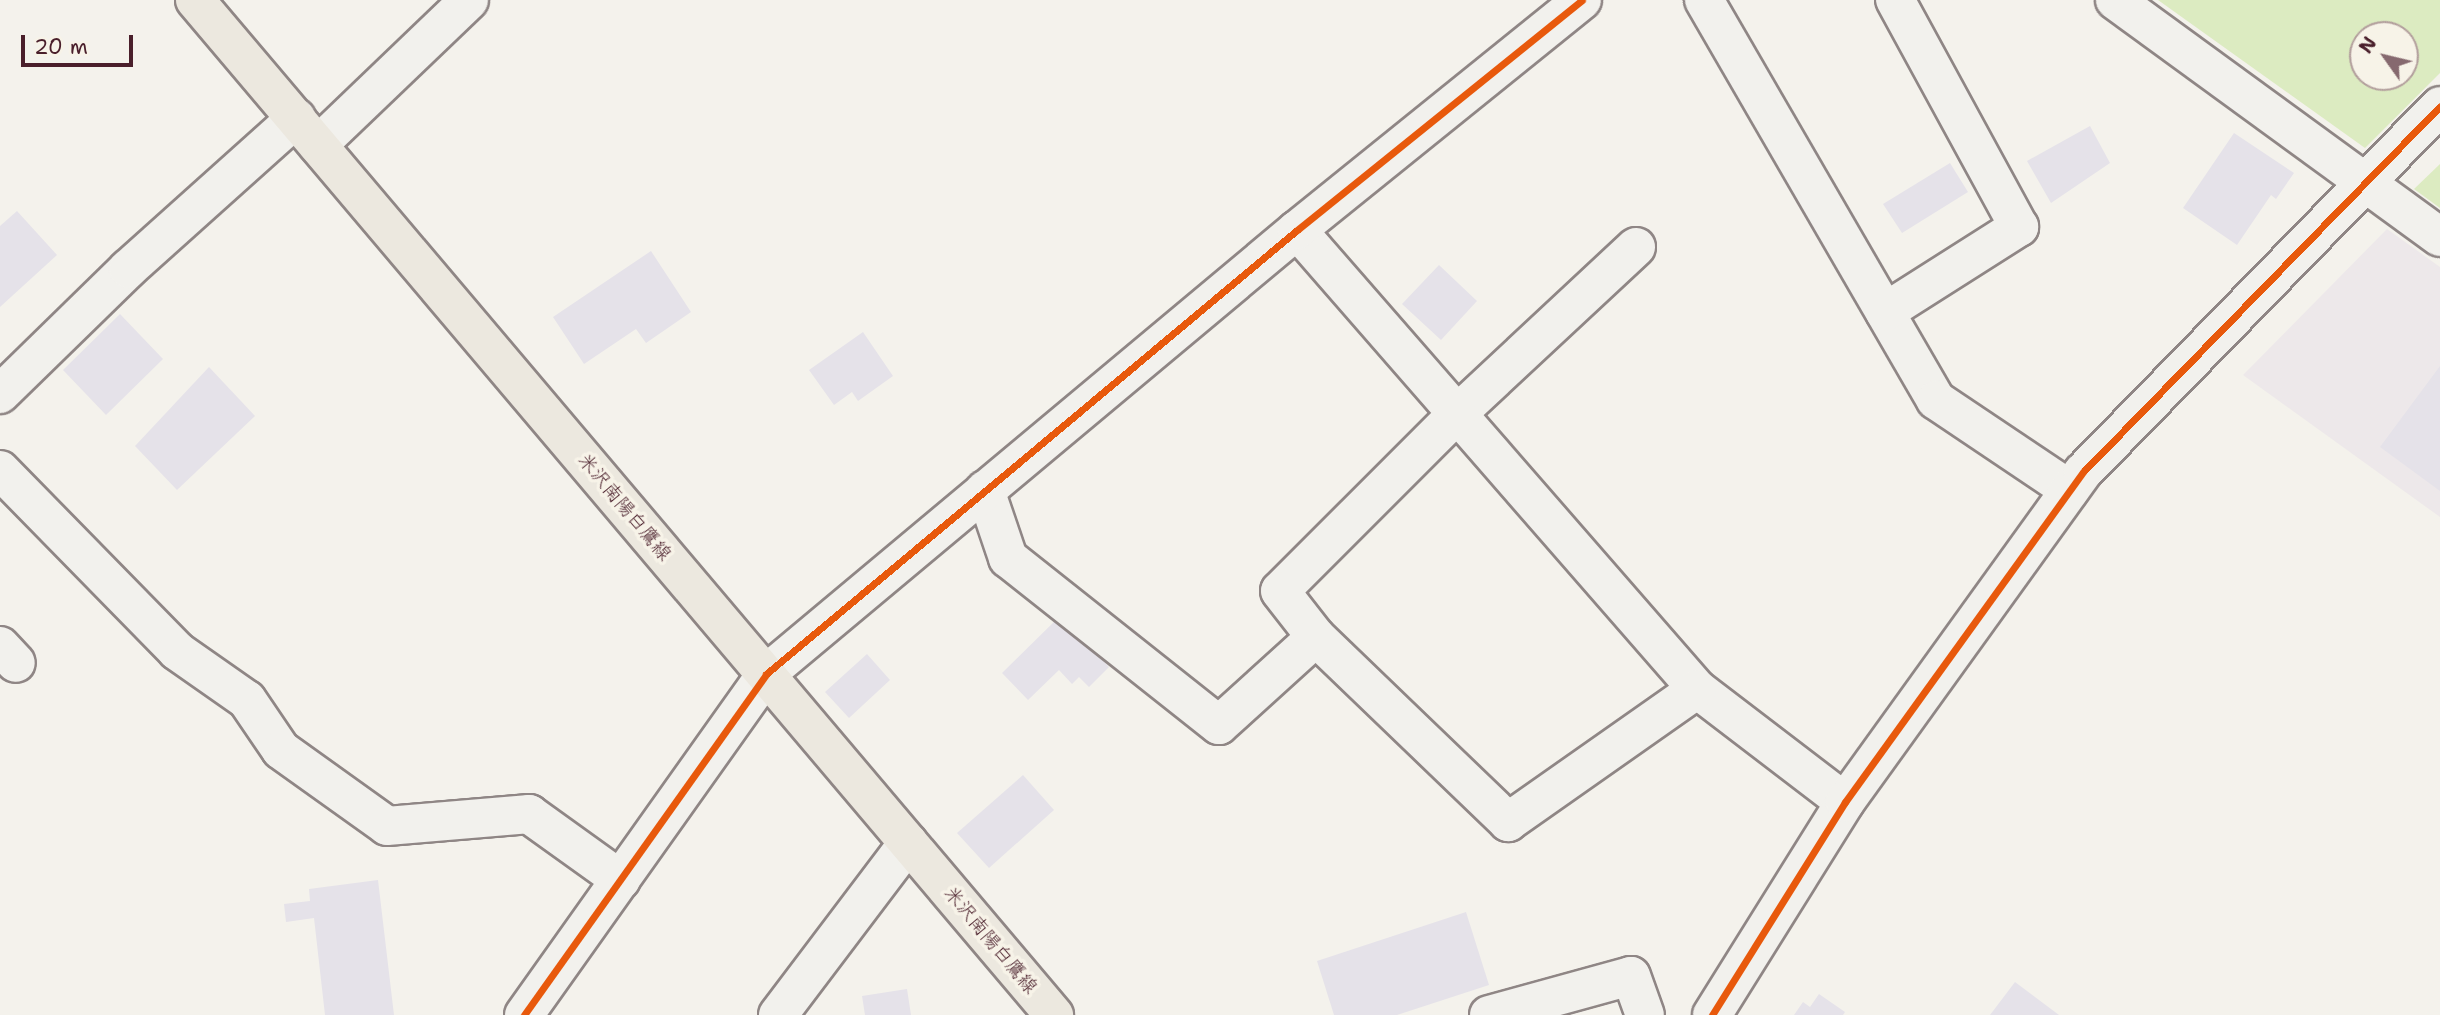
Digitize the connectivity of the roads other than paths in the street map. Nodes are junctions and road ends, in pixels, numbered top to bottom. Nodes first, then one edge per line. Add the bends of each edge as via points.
1 (195, 0) edge
2 (470, 0) edge
3 (1581, 0) edge
4 (1704, 0) edge
5 (1895, 0) edge
6 (2115, 0) edge
7 (2440, 106) edge
8 (307, 132) junction
9 (2364, 182) junction
10 (1297, 230) junction
11 (2440, 237) edge
12 (1636, 247) dead end
13 (1885, 312) junction
14 (0, 394) edge
15 (1457, 414) junction
16 (0, 470) edge
17 (985, 490) junction
18 (2070, 490) junction
19 (1316, 637) junction
20 (766, 674) junction
21 (1697, 689) junction
22 (1845, 802) junction
23 (908, 843) junction
24 (621, 880) junction
25 (524, 1015) edge
26 (778, 1015) edge
27 (1054, 1015) edge
28 (1489, 1015) edge
29 (1645, 1015) edge
30 (1712, 1015) edge

1 - 8 main road, 米沢南陽白鷹線
2 - 8 street
3 - 10 street
4 - 13 street
5 - 13 street via 2019,227
6 - 9 street
7 - 9 street
8 - 14 street via 128,269
8 - 20 main road, 米沢南陽白鷹線
9 - 11 street
9 - 18 street
10 - 15 street
10 - 17 street
12 - 15 street
13 - 18 street via 1936,400
15 - 19 street via 1280,591
15 - 21 street
16 - 24 street via 177,652 247,700 281,750 387,826 529,814
17 - 19 street via 1008,558 1219,725
17 - 20 street
18 - 22 street
19 - 21 street via 1508,822
20 - 23 main road, 米沢南陽白鷹線
20 - 24 street
21 - 22 street
22 - 30 street
23 - 26 street
23 - 27 main road, 米沢南陽白鷹線
24 - 25 street
28 - 29 street via 1631,976

